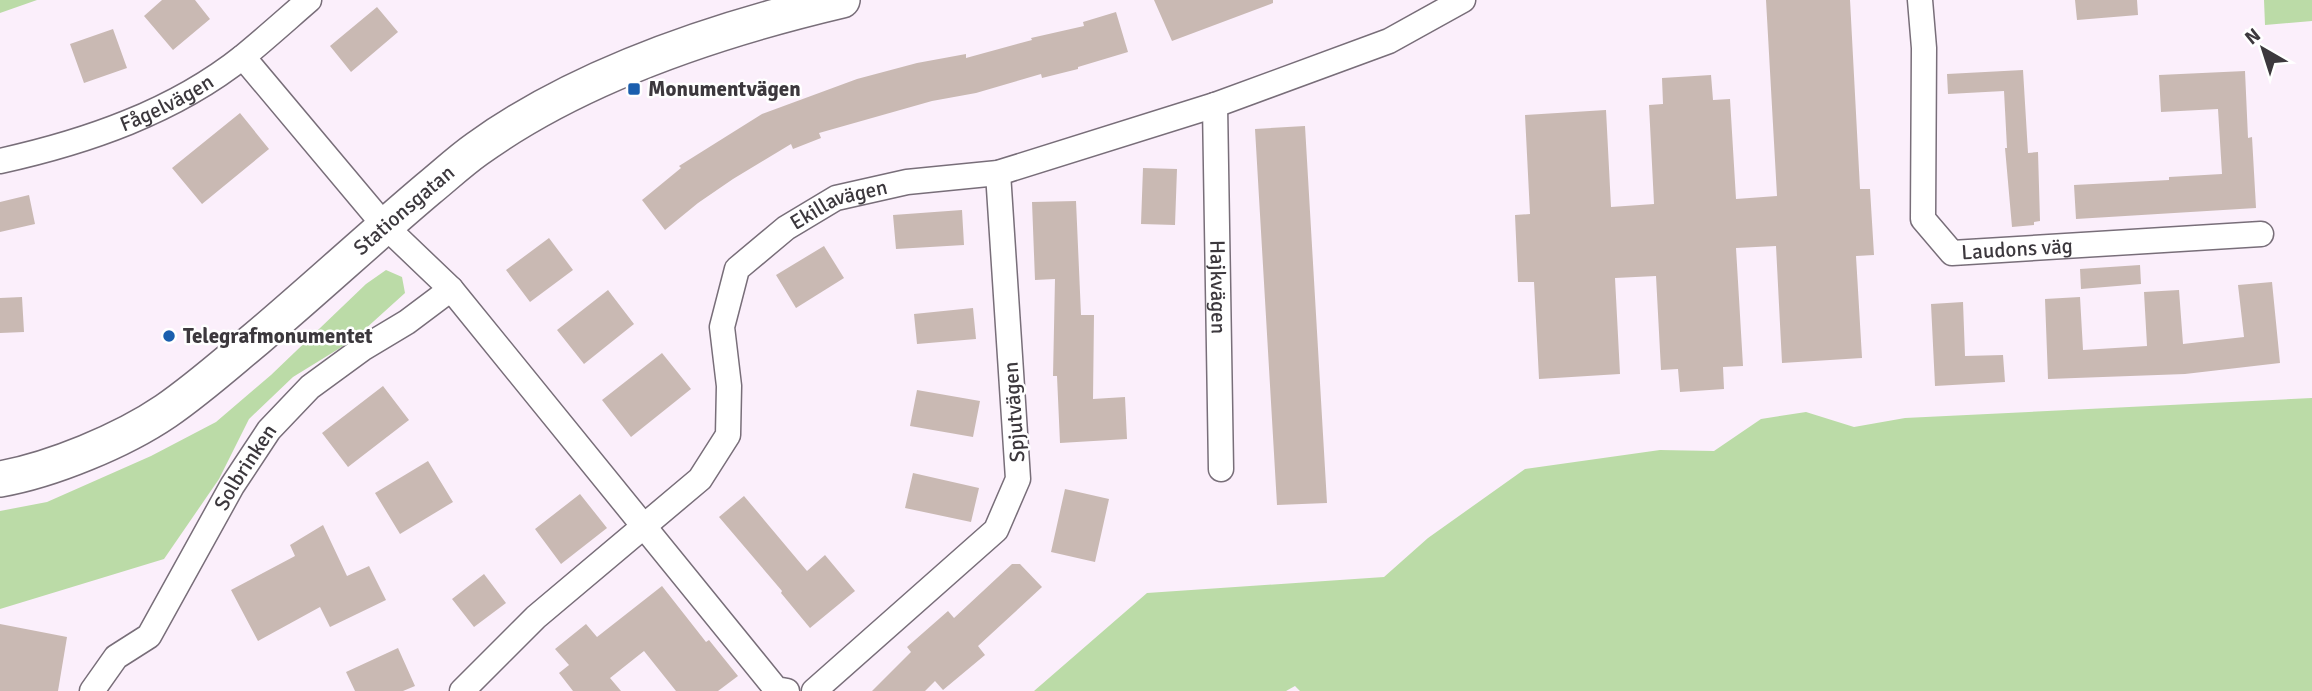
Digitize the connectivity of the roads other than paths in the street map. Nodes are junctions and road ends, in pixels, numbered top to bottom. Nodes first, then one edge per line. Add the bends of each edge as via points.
1 (309, 0) edge
2 (842, 0) edge
3 (1463, 0) edge
4 (1920, 0) edge
5 (243, 57) junction
6 (1215, 106) junction
7 (0, 161) edge
8 (998, 173) junction
9 (384, 225) junction
10 (2261, 234) dead end
11 (451, 289) junction
12 (1221, 469) dead end
13 (0, 479) edge
14 (645, 526) junction
15 (782, 690) edge
16 (92, 691) edge
17 (462, 691) edge
18 (814, 691) edge

1 - 5 street, Fågelvägen
2 - 9 street, Stationsgatan via 684,45 536,111 474,151
3 - 6 street, Ekillavägen via 1389,41
4 - 10 street, Laudons väg via 1923,219 1952,253
5 - 7 street, Fågelvägen via 145,116 53,149
5 - 9 street
6 - 8 street, Ekillavägen
6 - 12 street, Hajkvägen
8 - 14 street, Ekillavägen via 907,182 836,198 786,228 737,269 722,327 729,386 727,435 700,479
8 - 18 street, Spjutvägen via 1018,479 996,530
9 - 11 street
9 - 13 street, Stationsgatan via 312,292 163,413 75,456
11 - 14 street
11 - 16 street, Solbrinken via 310,387 269,430 232,486 149,636 116,657
14 - 15 street
14 - 17 street, Ekillavägen via 536,617

